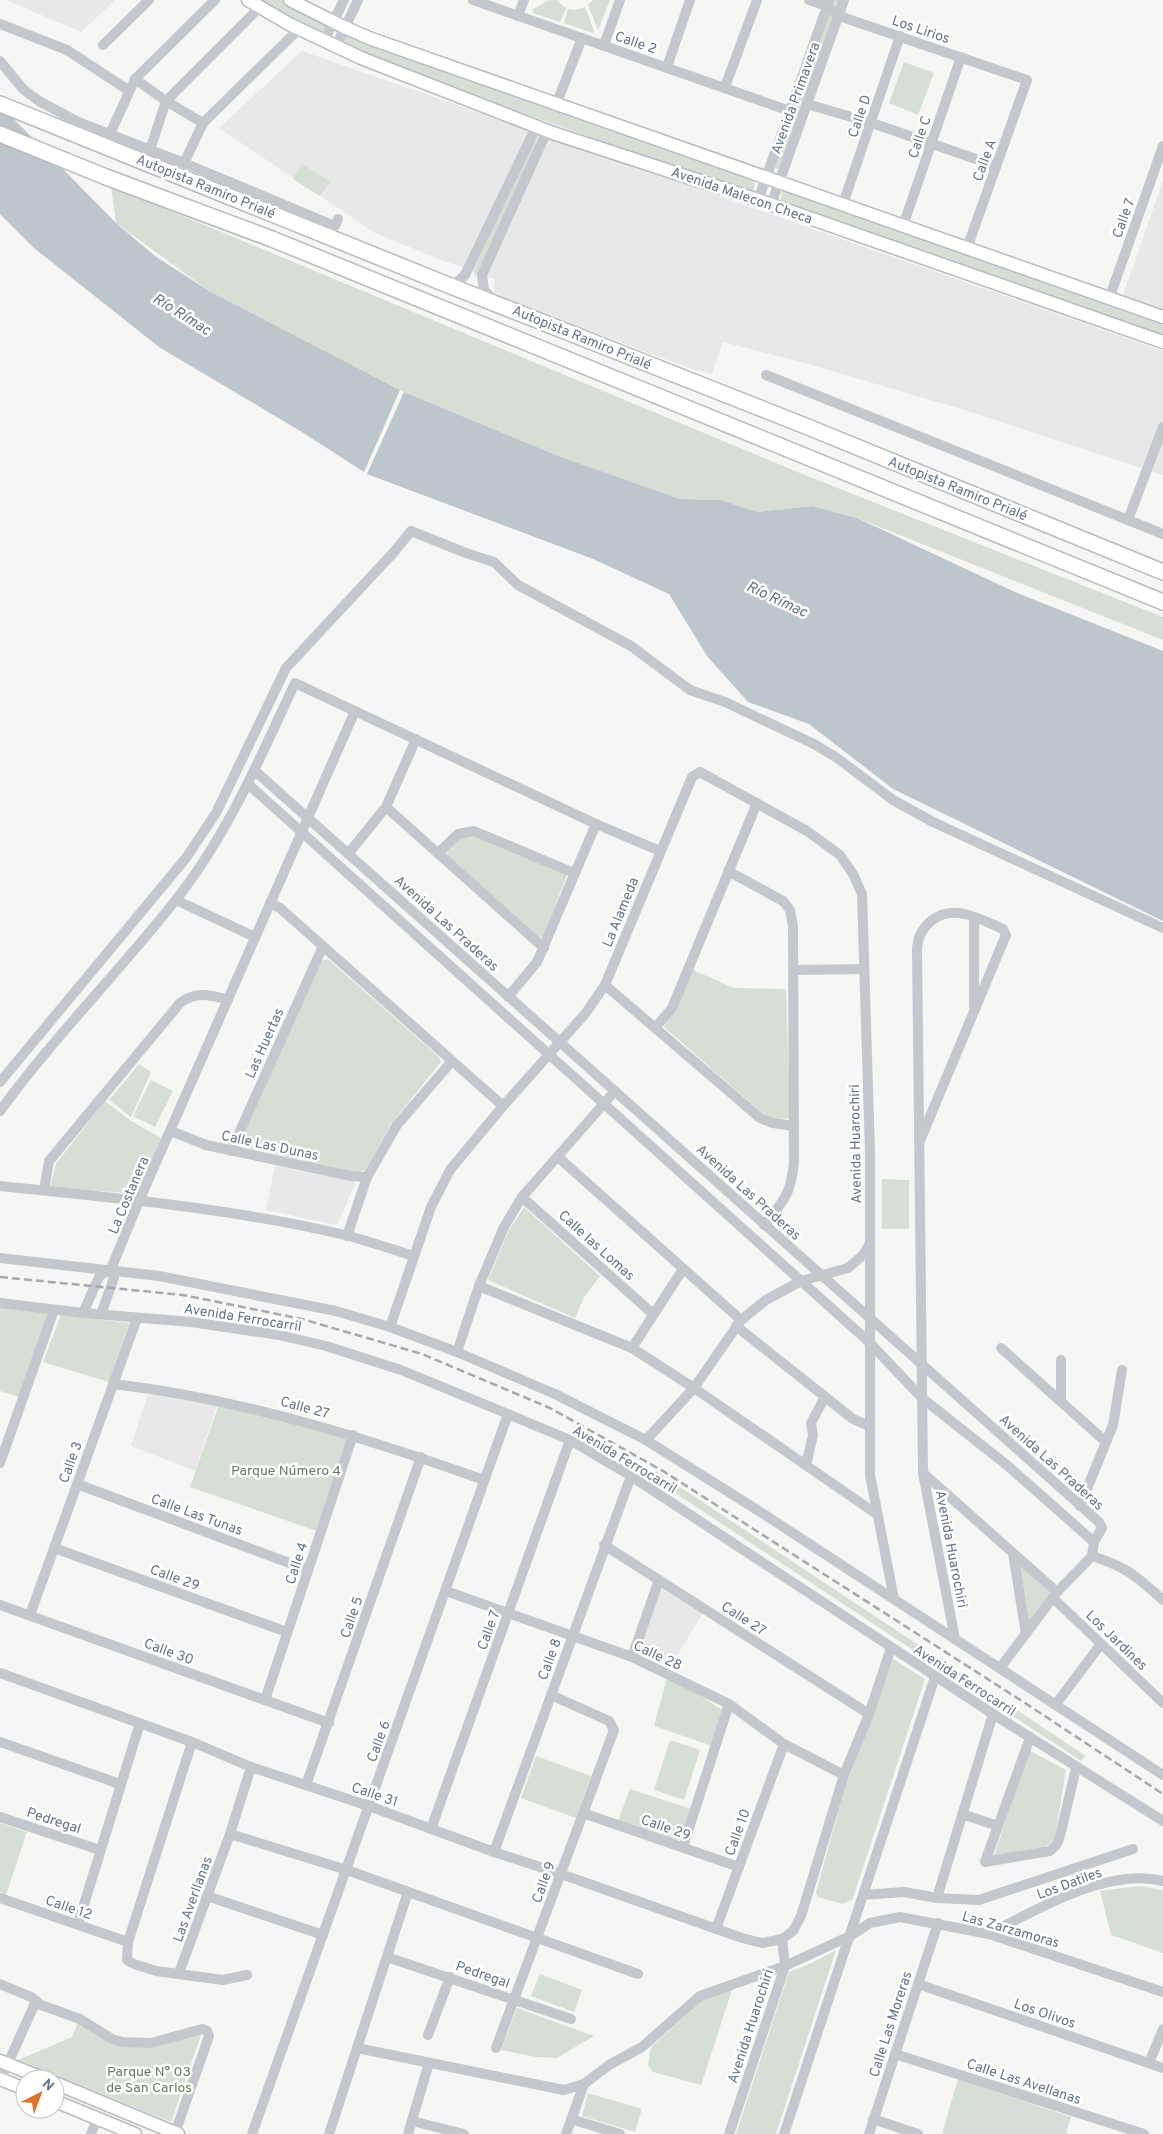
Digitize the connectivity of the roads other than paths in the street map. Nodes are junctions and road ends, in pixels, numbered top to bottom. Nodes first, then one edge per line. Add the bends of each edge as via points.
1 (149, 0) edge
2 (215, 0) edge
3 (248, 0) edge
4 (290, 0) edge
5 (344, 0) edge
6 (358, 0) edge
7 (473, 0) edge
8 (524, 0) edge
9 (620, 0) edge
10 (690, 0) edge
11 (757, 0) edge
12 (808, 0) edge
13 (844, 0) edge
14 (828, 3) edge
15 (259, 8) junction
16 (518, 16) junction
17 (839, 16) junction
18 (0, 24) edge
19 (338, 25) junction
20 (299, 29) junction
21 (900, 36) junction
22 (582, 38) junction
23 (324, 41) junction
24 (103, 45) dead end
25 (336, 46) junction
26 (604, 46) junction
27 (961, 57) junction
28 (0, 61) edge
29 (667, 67) junction
30 (135, 79) junction
31 (1027, 80) joint
32 (725, 88) junction
33 (128, 90) junction
34 (166, 101) junction
35 (0, 104) edge
36 (808, 104) junction
37 (556, 105) junction
38 (790, 111) junction
39 (203, 123) junction
40 (872, 123) junction
41 (541, 129) junction
42 (0, 134) edge
43 (111, 141) junction
44 (931, 144) junction
45 (1163, 146) edge
46 (150, 150) junction
47 (184, 163) junction
48 (996, 166) junction
49 (772, 181) junction
50 (758, 200) junction
51 (843, 204) junction
52 (772, 205) junction
53 (338, 219) dead end
54 (903, 226) junction
55 (967, 248) junction
56 (448, 285) junction
57 (1109, 299) junction
58 (499, 304) junction
59 (1163, 318) edge
60 (1163, 342) edge
61 (766, 375) dead end
62 (1163, 428) edge
63 (1128, 520) junction
64 (1163, 534) edge
65 (1163, 572) edge
66 (1163, 602) edge
67 (355, 711) junction
68 (416, 739) junction
69 (254, 770) junction
70 (700, 772) joint
71 (248, 784) junction
72 (757, 803) junction
73 (386, 807) junction
74 (307, 817) junction
75 (596, 824) junction
76 (301, 832) junction
77 (660, 851) junction
78 (438, 853) junction
79 (348, 854) junction
80 (728, 871) junction
81 (574, 873) junction
82 (176, 900) junction
83 (270, 903) junction
84 (974, 916) junction
85 (1163, 928) edge
86 (255, 938) junction
87 (323, 946) junction
88 (544, 948) junction
89 (864, 969) junction
90 (793, 970) junction
91 (605, 985) junction
92 (508, 996) junction
93 (228, 1000) junction
94 (974, 1012) junction
95 (656, 1027) junction
96 (560, 1042) junction
97 (549, 1054) junction
98 (452, 1061) junction
99 (0, 1082) edge
100 (616, 1091) junction
101 (604, 1104) junction
102 (503, 1106) junction
103 (0, 1111) edge
104 (794, 1126) junction
105 (171, 1131) junction
106 (919, 1143) junction
107 (231, 1151) junction
108 (558, 1157) junction
109 (367, 1177) junction
110 (0, 1186) edge
111 (44, 1190) junction
112 (522, 1197) junction
113 (140, 1200) junction
114 (764, 1224) junction
115 (347, 1236) junction
116 (871, 1242) junction
117 (414, 1256) junction
118 (0, 1258) edge
119 (683, 1269) junction
120 (111, 1270) junction
121 (822, 1276) junction
122 (801, 1281) junction
123 (479, 1286) junction
124 (0, 1304) edge
125 (54, 1310) junction
126 (83, 1313) junction
127 (101, 1314) junction
128 (653, 1314) junction
129 (869, 1317) junction
130 (137, 1318) junction
131 (739, 1323) junction
132 (390, 1327) junction
133 (869, 1342) junction
134 (632, 1348) junction
135 (1001, 1348) dead end
136 (457, 1352) junction
137 (1061, 1360) dead end
138 (922, 1365) junction
139 (1122, 1370) dead end
140 (113, 1384) junction
141 (694, 1388) junction
142 (825, 1397) junction
143 (922, 1398) junction
144 (1061, 1401) junction
145 (508, 1414) junction
146 (870, 1426) junction
147 (352, 1434) junction
148 (570, 1440) junction
149 (646, 1440) junction
150 (1106, 1442) junction
151 (421, 1458) junction
152 (0, 1463) edge
153 (806, 1465) junction
154 (923, 1473) junction
155 (631, 1476) junction
156 (484, 1480) junction
157 (77, 1484) junction
158 (1080, 1506) junction
159 (878, 1515) junction
160 (1094, 1542) junction
161 (604, 1545) junction
162 (54, 1548) junction
163 (1013, 1553) junction
164 (1092, 1556) junction
165 (308, 1570) junction
166 (659, 1580) junction
167 (446, 1592) junction
168 (1055, 1595) junction
169 (894, 1599) junction
170 (1163, 1600) edge
171 (0, 1604) edge
172 (508, 1613) junction
173 (30, 1615) junction
174 (287, 1632) junction
175 (1026, 1634) junction
176 (572, 1636) junction
177 (955, 1639) junction
178 (1101, 1644) junction
179 (891, 1648) junction
180 (632, 1657) junction
181 (1000, 1668) junction
182 (0, 1673) edge
183 (935, 1677) junction
184 (551, 1695) junction
185 (265, 1700) junction
186 (1163, 1703) edge
187 (729, 1704) junction
188 (1056, 1704) junction
189 (869, 1714) junction
190 (993, 1714) junction
191 (140, 1723) junction
192 (329, 1723) junction
193 (1030, 1738) junction
194 (0, 1742) edge
195 (192, 1742) junction
196 (784, 1744) junction
197 (251, 1767) junction
198 (1076, 1768) junction
199 (844, 1775) junction
200 (1163, 1775) edge
201 (120, 1784) junction
202 (306, 1785) junction
203 (369, 1806) junction
204 (583, 1813) junction
205 (962, 1814) junction
206 (1154, 1815) junction
207 (0, 1817) edge
208 (1163, 1821) edge
209 (998, 1826) junction
210 (1163, 1827) edge
211 (431, 1829) junction
212 (230, 1834) junction
213 (683, 1847) junction
214 (1133, 1849) dead end
215 (100, 1850) junction
216 (494, 1852) junction
217 (739, 1867) junction
218 (347, 1870) junction
219 (561, 1874) junction
220 (1163, 1881) edge
221 (939, 1891) dead end
222 (408, 1892) junction
223 (863, 1895) junction
224 (207, 1896) junction
225 (0, 1898) edge
226 (938, 1923) junction
227 (78, 1924) junction
228 (716, 1929) junction
229 (989, 1934) junction
230 (324, 1935) junction
231 (850, 1936) junction
232 (538, 1938) junction
233 (782, 1939) junction
234 (128, 1942) junction
235 (387, 1957) junction
236 (785, 1966) junction
237 (179, 1973) junction
238 (638, 1974) dead end
239 (247, 1975) dead end
240 (450, 1977) junction
241 (0, 1984) edge
242 (918, 1984) junction
243 (1163, 1992) edge
244 (515, 1999) junction
245 (36, 2001) junction
246 (571, 2018) dead end
247 (1163, 2029) edge
248 (428, 2035) dead end
249 (357, 2048) junction
250 (496, 2048) dead end
251 (895, 2054) junction
252 (4, 2062) edge
253 (429, 2062) junction
254 (1149, 2064) junction
255 (1163, 2068) edge
256 (21, 2069) edge
257 (0, 2079) edge
258 (584, 2084) junction
259 (15, 2085) edge
260 (65, 2087) edge
261 (65, 2106) edge
262 (97, 2119) junction
263 (571, 2119) junction
264 (873, 2119) junction
265 (412, 2122) junction
266 (177, 2133) edge
267 (1140, 2133) edge
268 (91, 2134) edge
269 (134, 2134) edge
270 (252, 2134) edge
271 (329, 2134) edge
272 (408, 2134) edge
273 (464, 2134) edge
274 (566, 2134) edge
275 (620, 2134) edge
276 (729, 2134) edge
277 (784, 2134) edge
278 (869, 2134) edge
279 (918, 2134) edge

1 - 24 street
2 - 30 street
3 - 15 main road, Avenida Malecon Checa
4 - 19 main road, Avenida Malecon Checa
5 - 19 street
6 - 19 street
7 - 16 street, Calle 2
8 - 16 street
9 - 26 street
10 - 29 street
11 - 32 street
12 - 14 street, Los Lirios
13 - 17 street, Avenida Primavera
14 - 17 street, Los Lirios
14 - 38 street, Avenida Primavera
15 - 20 main road, Avenida Malecon Checa
15 - 34 street
16 - 22 street, Calle 2
17 - 21 street, Los Lirios
17 - 36 street, Avenida Primavera
18 - 33 street via 67,50
19 - 23 street
19 - 25 street
19 - 37 main road, Avenida Malecon Checa
20 - 23 main road, Avenida Malecon Checa
20 - 39 street
21 - 27 street, Los Lirios
21 - 40 street, Calle D
22 - 26 street, Calle 2
22 - 37 street
23 - 25 main road, Avenida Malecon Checa
25 - 41 main road, Avenida Malecon Checa via 388,70
26 - 29 street, Calle 2
27 - 31 street, Los Lirios
27 - 44 street, Calle C
28 - 43 street via 23,89 39,101
29 - 32 street, Calle 2
30 - 33 street
30 - 34 street
31 - 48 street, Calle A
32 - 38 street, Calle 2
33 - 43 street
34 - 39 street
34 - 46 street
35 - 43 highway, Autopista Ramiro Prialé
36 - 40 street
36 - 49 street, Avenida Primavera
37 - 49 main road, Avenida Malecon Checa
38 - 49 street, Avenida Primavera
39 - 47 street
40 - 44 street
40 - 51 street, Calle D
41 - 50 main road, Avenida Malecon Checa
41 - 56 street via 465,275
41 - 58 street via 482,275 484,290
42 - 66 highway, Autopista Ramiro Prialé via 272,239
43 - 46 street
43 - 56 highway, Autopista Ramiro Prialé
44 - 48 street
44 - 54 street, Calle C
45 - 57 street, Calle 7
46 - 47 street
47 - 53 street via 335,226
48 - 55 street, Calle A
49 - 50 street, Avenida Primavera
49 - 51 main road, Avenida Malecon Checa
49 - 52 street, Avenida Primavera
50 - 52 main road, Avenida Malecon Checa
51 - 54 main road, Avenida Malecon Checa
52 - 60 main road, Avenida Malecon Checa
54 - 55 main road, Avenida Malecon Checa
55 - 57 main road, Avenida Malecon Checa
56 - 58 highway, Autopista Ramiro Prialé
57 - 59 main road, Avenida Malecon Checa
58 - 65 highway, Autopista Ramiro Prialé
61 - 63 street
62 - 63 street
63 - 64 street
67 - 68 street
67 - 69 street via 295,683
67 - 74 street, La Costanera
68 - 73 street
68 - 75 street
69 - 71 street
69 - 74 street, Avenida Las Praderas
70 - 72 street, Avenida Huarochiri
70 - 77 street, La Alameda via 692,777
71 - 76 street
71 - 82 street via 227,824
72 - 80 street
72 - 89 street, Avenida Huarochiri via 807,831 840,855 862,894
73 - 78 street
73 - 79 street
74 - 76 street, La Costanera
74 - 79 street, Avenida Las Praderas
75 - 77 street
75 - 81 street
76 - 83 street, La Costanera
76 - 97 street
77 - 91 street, La Alameda
78 - 81 street via 458,834 474,831
78 - 88 street
79 - 92 street, Avenida Las Praderas
80 - 90 street via 774,895 790,910
80 - 95 street via 672,1008
81 - 88 street
82 - 86 street
82 - 103 street via 80,1011
83 - 86 street, La Costanera
83 - 87 street
84 - 94 street
84 - 94 street, Avenida Huarochiri via 1006,932
84 - 106 street, Avenida Huarochiri via 956,911 946,913 925,926 918,937
85 - 99 street via 933,822 893,800 814,744 725,702 690,690 631,646 518,585 494,562 410,531 286,668 216,813 186,858
86 - 93 street, La Costanera
87 - 98 street
87 - 107 street, Las Huertas
88 - 92 street via 537,962
89 - 90 street
89 - 116 street, Avenida Huarochiri
90 - 104 street
91 - 95 street
91 - 96 street, La Alameda
92 - 96 street, Avenida Las Praderas
93 - 105 street, La Costanera
93 - 111 street via 196,994 180,1003 49,1161
94 - 106 street
95 - 104 street via 760,1118
96 - 97 street, La Alameda
96 - 100 street, Avenida Las Praderas
97 - 101 street
97 - 102 street, La Alameda
98 - 102 street
98 - 109 street via 396,1124
100 - 101 street
100 - 114 street, Avenida Las Praderas
101 - 108 street
101 - 122 street
102 - 117 street, La Alameda via 450,1170 431,1207
104 - 114 street via 792,1184 785,1200
105 - 107 street, Calle Las Dunas
105 - 113 street, La Costanera
106 - 138 street, Avenida Huarochiri
107 - 109 street, Calle Las Dunas
108 - 112 street
108 - 119 street
109 - 115 street
110 - 111 street
111 - 113 street
112 - 123 street via 504,1227
112 - 128 street, Calle las Lomas
113 - 115 street via 300,1225
113 - 120 street, La Costanera
114 - 121 street, Avenida Las Praderas
115 - 117 street
116 - 121 street via 854,1265
116 - 129 street, Avenida Huarochiri
117 - 132 street, La Alameda
118 - 120 street, Avenida Ferrocarril
119 - 128 street
119 - 131 street
120 - 126 street, La Costanera via 100,1275
120 - 127 street, La Costanera via 114,1278
120 - 132 street, Avenida Ferrocarril via 247,1292 336,1311
121 - 122 street
121 - 129 street, Avenida Las Praderas
122 - 131 street via 766,1300
122 - 133 street
123 - 134 street
123 - 136 street
124 - 125 street, Avenida Ferrocarril
125 - 126 street, Avenida Ferrocarril
125 - 152 street
126 - 127 street, Avenida Ferrocarril
127 - 130 street, Avenida Ferrocarril
128 - 134 street
129 - 133 street, Avenida Huarochiri
129 - 138 street, Avenida Las Praderas
130 - 140 street, Calle 3
130 - 145 street, Avenida Ferrocarril via 279,1334 326,1346 401,1370
131 - 141 street
131 - 142 street
132 - 136 street, Avenida Ferrocarril
133 - 143 street
133 - 146 street, Avenida Huarochiri
134 - 141 street
135 - 144 street
136 - 149 street, Avenida Ferrocarril via 555,1394
137 - 144 street
138 - 143 street, Avenida Huarochiri
138 - 158 street, Avenida Las Praderas
139 - 150 street via 1113,1425
140 - 147 street, Calle 27 via 159,1389 256,1408
140 - 157 street, Calle 3
141 - 149 street
141 - 153 street
142 - 146 street via 853,1419
142 - 153 street via 811,1423 813,1435
143 - 154 street, Avenida Huarochiri
143 - 160 street via 1008,1466
144 - 150 street
145 - 148 street, Avenida Ferrocarril
145 - 156 street, Calle 6
146 - 159 street, Avenida Huarochiri via 870,1475
147 - 151 street, Calle 27
147 - 165 street, Calle 4
148 - 155 street, Avenida Ferrocarril
148 - 172 street, Calle 7
149 - 169 street, Avenida Ferrocarril
150 - 158 street
151 - 156 street, Calle 27
151 - 192 street, Calle 5
153 - 159 street
154 - 163 street, Los Jardines
154 - 177 street, Avenida Huarochiri
155 - 161 street, Calle 8
155 - 179 street, Avenida Ferrocarril
156 - 167 street, Calle 6
157 - 162 street, Calle 3
157 - 165 street, Calle Las Tunas
158 - 160 street, Avenida Las Praderas via 1101,1525
159 - 169 street, Avenida Huarochiri
160 - 164 street
161 - 166 street, Calle 27
161 - 176 street, Calle 8
162 - 173 street, Calle 3
162 - 174 street, Calle 29
163 - 168 street, Los Jardines
163 - 175 street
164 - 168 street
164 - 170 street via 1128,1570
165 - 174 street, Calle 4
166 - 180 street
166 - 189 street, Calle 27
167 - 172 street, Calle 28
167 - 203 street, Calle 6
168 - 175 street
168 - 178 street, Los Jardines
169 - 177 street, Avenida Ferrocarril
171 - 173 street, Calle 30
172 - 176 street, Calle 28
172 - 211 street, Calle 7
173 - 185 street, Calle 30
174 - 185 street, Calle 4
175 - 181 street
176 - 180 street, Calle 28
176 - 184 street, Calle 8
177 - 181 street, Avenida Ferrocarril
178 - 186 street, Los Jardines
178 - 188 street
179 - 183 street, Avenida Ferrocarril
179 - 189 street
180 - 187 street, Calle 28
181 - 188 street, Avenida Ferrocarril
182 - 191 street, Calle 31
183 - 190 street, Avenida Ferrocarril
183 - 223 street
184 - 204 street, Calle 9 via 609,1721 614,1730
184 - 216 street, Calle 8
185 - 192 street, Calle 30
187 - 196 street, Calle 28
187 - 213 street
188 - 200 street, Avenida Ferrocarril
189 - 199 street
190 - 193 street, Avenida Ferrocarril
190 - 205 street
191 - 195 street, Calle 31
191 - 201 street
192 - 202 street, Calle 5
193 - 198 street, Avenida Ferrocarril
193 - 209 street
194 - 201 street
195 - 197 street, Calle 31
195 - 234 street
196 - 199 street, Calle 28
196 - 217 street, Calle 10
197 - 202 street, Calle 31
197 - 212 street
198 - 206 street, Avenida Ferrocarril
198 - 209 street via 1060,1836 1050,1850 985,1862
199 - 233 street via 801,1916 793,1931
201 - 215 street
202 - 203 street, Calle 31
203 - 211 street, Calle 31
203 - 218 street, Calle 6
204 - 213 street, Calle 29
204 - 219 street, Calle 9
205 - 209 street
205 - 221 street
206 - 208 street, Avenida Ferrocarril
206 - 210 street
207 - 215 street, Pedregal
211 - 216 street, Calle 31
212 - 218 street
212 - 224 street, Las Averllanas
213 - 217 street, Calle 29
214 - 223 street via 979,1900 904,1892
215 - 227 street
216 - 219 street, Calle 31
217 - 228 street, Calle 10
218 - 222 street
218 - 230 street, Calle 6
219 - 228 street, Calle 31
219 - 232 street, Calle 9
220 - 229 street, Los Datiles via 1136,1878 1099,1884 1046,1904
222 - 232 street
222 - 235 street
223 - 231 street
224 - 230 street
224 - 237 street, Las Averllanas
225 - 227 street, Calle 12
226 - 229 street, Las Zarzamoras
226 - 231 street, Las Zarzamoras via 900,1917 870,1923
226 - 242 street, Calle Las Moreras
227 - 234 street, Calle 12
228 - 233 street, Calle 31 via 762,1943
229 - 243 street, Las Zarzamoras
230 - 270 street, Calle 6
231 - 236 street, Las Zarzamoras
231 - 277 street
232 - 238 street
232 - 244 street, Calle 9
233 - 236 street, Avenida Huarochiri
234 - 237 street via 127,1960 156,1971
235 - 240 street, Pedregal
235 - 249 street
236 - 258 street, Las Zarzamoras via 700,1996 642,2047 609,2065
236 - 276 street, Avenida Huarochiri
237 - 239 street via 224,1980
240 - 244 street, Pedregal
240 - 248 street
241 - 245 street
242 - 251 street, Calle Las Moreras
242 - 254 street, Los Olivos
244 - 246 street, Pedregal
244 - 250 street, Calle 9
245 - 252 street
245 - 266 street via 80,2020 112,2040 123,2042 150,2043 202,2029 207,2031 209,2036
247 - 254 street
249 - 253 street
249 - 271 street
251 - 264 street, Calle Las Moreras
251 - 267 street, Calle Las Avellanas
252 - 256 main road
252 - 257 street
253 - 258 street via 564,2090
253 - 265 street
254 - 255 street, Los Olivos
257 - 259 main road
258 - 263 street
260 - 266 main road
261 - 262 main road
262 - 268 street
262 - 269 main road
263 - 274 street
263 - 275 street
264 - 278 street, Calle Las Moreras
264 - 279 street
265 - 272 street
265 - 273 street

